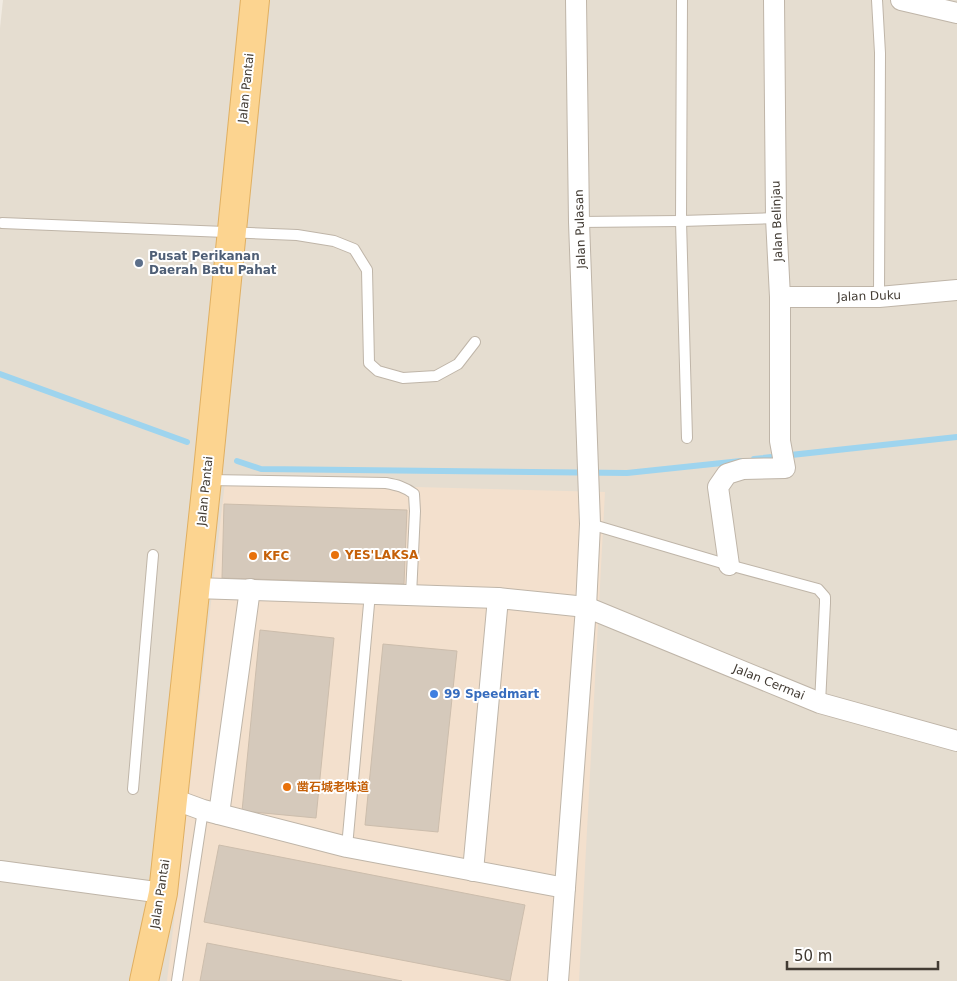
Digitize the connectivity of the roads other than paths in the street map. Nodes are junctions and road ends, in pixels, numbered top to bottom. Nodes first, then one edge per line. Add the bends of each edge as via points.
1 (255, 0) edge
2 (576, 0) edge
3 (682, 0) edge
4 (774, 0) edge
5 (877, 0) edge
6 (901, 0) edge
7 (957, 13) edge
8 (776, 218) junction
9 (682, 221) junction
10 (580, 222) junction
11 (2, 223) dead end
12 (224, 232) junction
13 (957, 290) edge
14 (780, 297) junction
15 (880, 297) junction
16 (475, 342) dead end
17 (687, 438) dead end
18 (207, 480) junction
19 (590, 524) junction
20 (153, 555) dead end
21 (729, 565) junction
22 (195, 588) junction
23 (250, 590) junction
24 (370, 593) junction
25 (412, 596) junction
26 (498, 598) junction
27 (586, 607) junction
28 (820, 703) junction
29 (957, 741) edge
30 (133, 789) dead end
31 (173, 799) junction
32 (211, 812) junction
33 (347, 847) junction
34 (0, 871) edge
35 (473, 871) junction
36 (565, 888) junction
37 (163, 893) junction
38 (144, 981) edge
39 (177, 981) edge
40 (558, 981) edge

1 - 12 main road, Jalan Pantai
2 - 10 street, Jalan Pulasan
3 - 9 lane
4 - 8 street, Jalan Belinjau
5 - 15 lane
6 - 7 street
8 - 9 lane
8 - 14 street, Jalan Belinjau
9 - 10 lane
9 - 17 lane
10 - 19 street, Jalan Pulasan
11 - 12 lane
12 - 16 lane via 306,237 354,248 367,270 369,363 378,371 403,378 436,376 458,364
12 - 18 main road, Jalan Pantai
13 - 15 street, Jalan Duku
14 - 15 street, Jalan Duku
14 - 21 street, Jalan Belinjau via 780,441 784,468 743,469 727,474 718,487
18 - 22 main road, Jalan Pantai
18 - 25 lane via 386,483 408,489 414,494 415,511
19 - 21 lane
19 - 27 street, Jalan Pulasan
20 - 30 lane
21 - 28 lane via 818,590 825,597
22 - 23 street, Jalan Cermai
22 - 31 main road, Jalan Pantai
23 - 24 street, Jalan Cermai
23 - 32 street
24 - 25 street, Jalan Cermai
24 - 33 lane
25 - 26 street, Jalan Cermai
26 - 27 street, Jalan Cermai
26 - 35 street
27 - 28 street, Jalan Cermai
27 - 36 street, Jalan Pulasan
28 - 29 street, Jalan Cermai
31 - 32 street
31 - 37 main road, Jalan Pantai
32 - 33 street
32 - 39 lane
33 - 35 street
34 - 37 street
35 - 36 street
36 - 40 street, Jalan Pulasan
37 - 38 main road, Jalan Pantai

